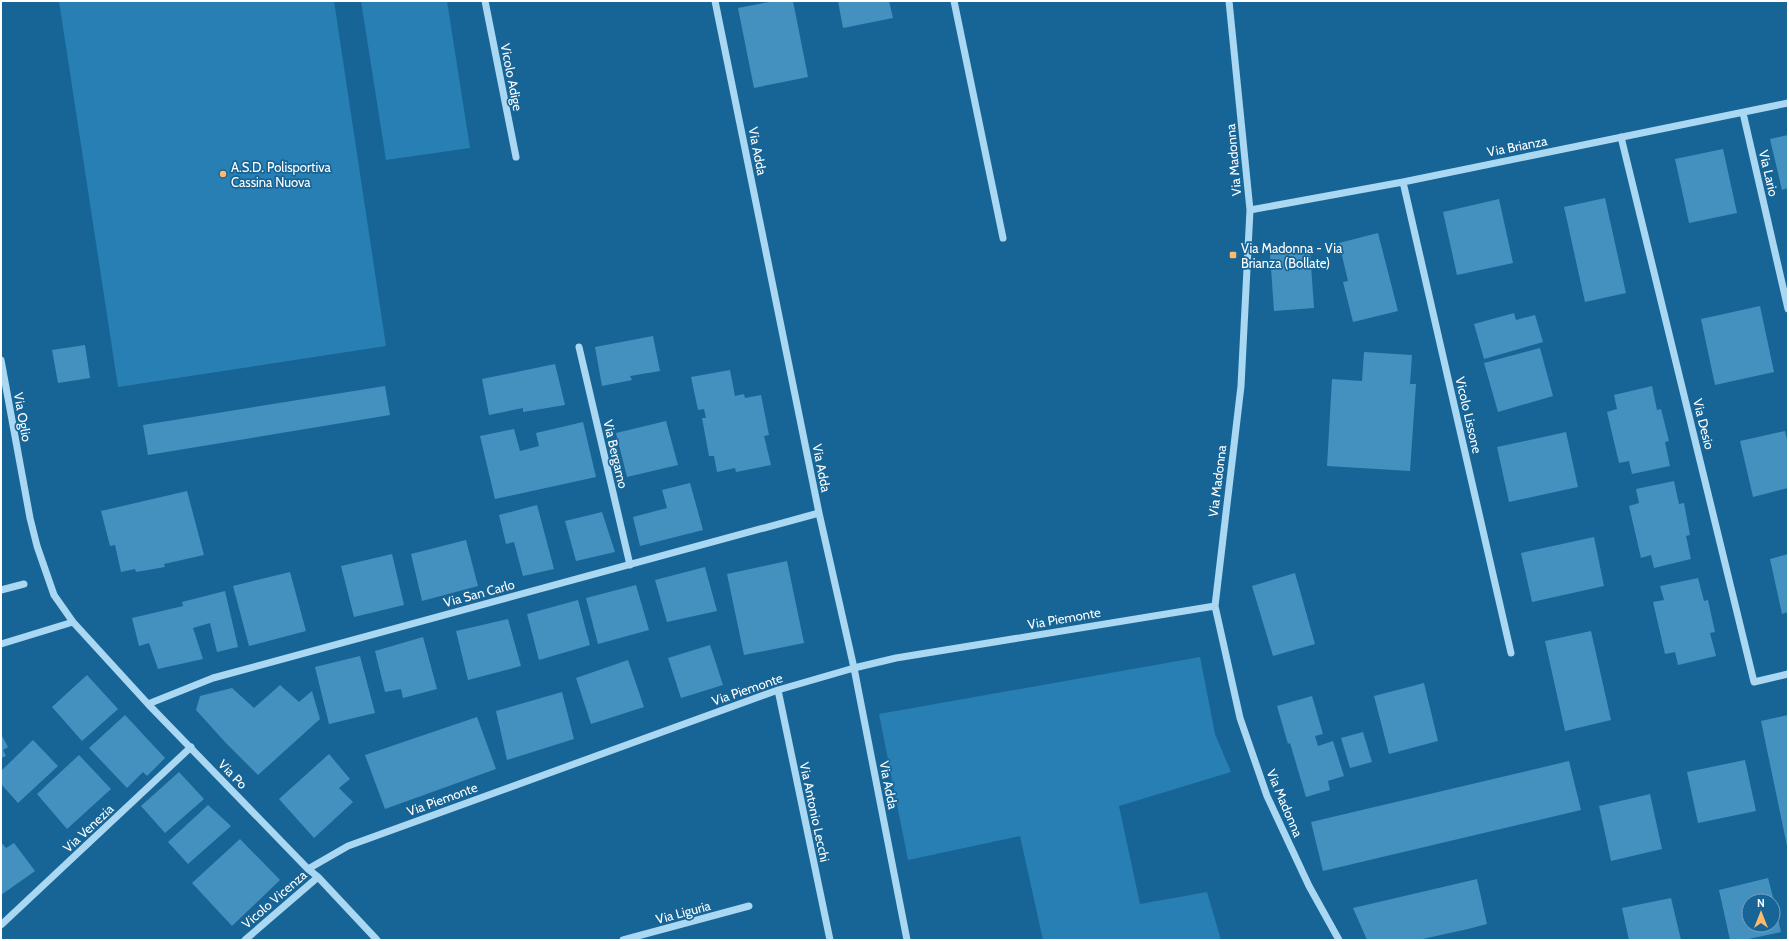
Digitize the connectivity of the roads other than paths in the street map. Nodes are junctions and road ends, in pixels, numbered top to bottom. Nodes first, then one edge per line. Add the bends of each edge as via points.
1 (485, 1) edge
2 (715, 1) edge
3 (954, 1) edge
4 (1229, 1) edge
5 (1788, 103) edge
6 (1743, 113) junction
7 (1621, 137) junction
8 (516, 157) dead end
9 (1403, 182) junction
10 (1250, 210) junction
11 (1003, 238) dead end
12 (1788, 309) edge
13 (579, 347) dead end
14 (1, 360) edge
15 (819, 513) junction
16 (630, 565) junction
17 (24, 584) dead end
18 (1, 590) edge
19 (1215, 606) junction
20 (74, 622) junction
21 (1, 644) edge
22 (1511, 653) dead end
23 (854, 668) junction
24 (1788, 674) edge
25 (778, 690) junction
26 (148, 704) junction
27 (190, 747) junction
28 (308, 869) junction
29 (318, 877) junction
30 (749, 906) dead end
31 (1, 925) edge
32 (245, 940) edge
33 (376, 940) edge
34 (623, 940) edge
35 (830, 940) edge
36 (906, 940) edge
37 (1339, 940) edge

1 - 8 street, Vicolo Adige
2 - 15 street, Via Adda
3 - 11 street
4 - 10 street, Via Madonna
5 - 6 street, Via Brianza
6 - 7 street, Via Brianza
6 - 12 street, Via Lario
7 - 9 street, Via Brianza
7 - 24 street, Via Desio via 1754,682
9 - 10 street, Via Brianza
9 - 22 street, Vicolo Lissone
10 - 19 street, Via Madonna via 1240,386
13 - 16 street, Via Bergamo
14 - 20 street, Via Oglio via 36,546 54,595
15 - 16 street, Via San Carlo
15 - 23 street, Via Adda
16 - 26 street, Via San Carlo via 213,678
17 - 18 street
19 - 23 street, Via Piemonte via 896,658
19 - 37 street, Via Madonna via 1240,718 1268,796 1309,886
20 - 21 street
20 - 26 street, Via Po
23 - 25 street, Via Piemonte
23 - 36 street, Via Adda
25 - 28 street, Via Piemonte via 348,846
25 - 35 street, Via Antonio Lecchi
26 - 27 street, Via Po
27 - 28 street, Via Po
27 - 31 street, Via Venezia
28 - 29 street, Via Po
29 - 32 street, Vicolo Vicenza
29 - 33 street, Via Po
30 - 34 street, Via Liguria

